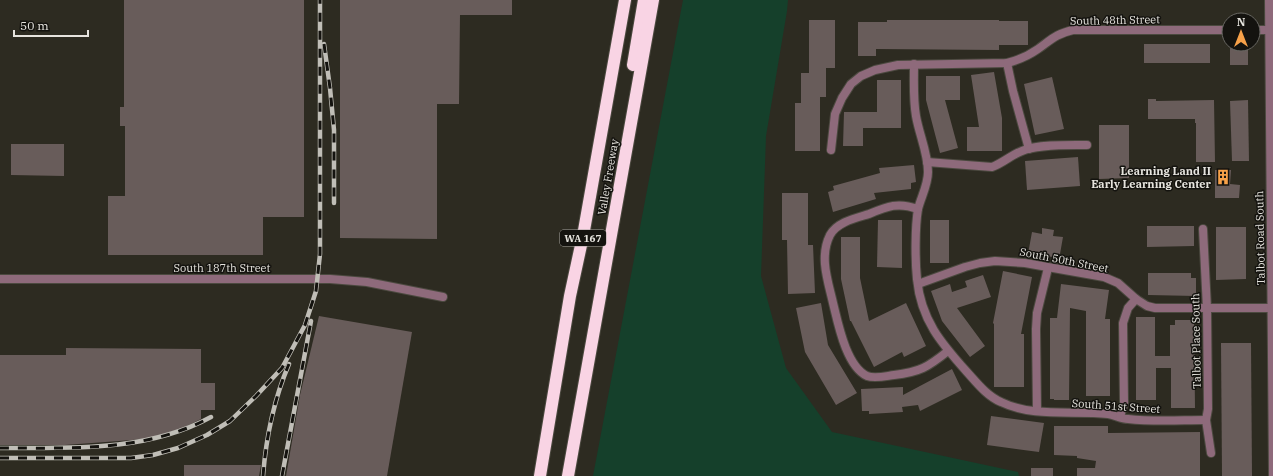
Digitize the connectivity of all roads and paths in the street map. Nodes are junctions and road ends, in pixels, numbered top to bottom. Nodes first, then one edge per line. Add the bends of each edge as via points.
1 (625, 0) edge
2 (644, 0) edge
3 (653, 0) edge
4 (657, 0) edge
5 (1269, 0) edge
6 (648, 30) junction
7 (1221, 30) edge
8 (1261, 30) edge
9 (1269, 30) junction
10 (1007, 63) junction
11 (914, 64) junction
12 (1271, 82) edge
13 (1087, 145) dead end
14 (1029, 149) junction
15 (831, 150) dead end
16 (927, 162) junction
17 (918, 209) junction
18 (1272, 228) edge
19 (1204, 229) dead end
20 (1048, 268) junction
21 (0, 279) edge
22 (918, 284) junction
23 (443, 297) dead end
24 (1136, 299) junction
25 (1207, 308) junction
26 (1272, 308) edge
27 (948, 351) junction
28 (1272, 362) edge
29 (1037, 411) junction
30 (1120, 417) junction
31 (1206, 420) junction
32 (1211, 453) dead end
33 (540, 476) edge
34 (561, 476) edge
35 (568, 476) edge
36 (1273, 476) edge

1 - 33 highway, Valley Freeway / WA 167 via 570,296
2 - 34 highway
3 - 6 highway, Valley Freeway / WA 167
4 - 6 highway
5 - 9 street, Talbot Road South
6 - 35 highway, Valley Freeway / WA 167
7 - 10 street, South 48th Street via 1073,30 1056,35 1020,60
8 - 9 street
9 - 12 street, Talbot Road South
10 - 11 street, South 48th Street
10 - 14 street via 1012,92
11 - 15 street, South 48th Street via 875,70 851,84 834,114
11 - 16 street, South 51st Street via 915,114
12 - 18 street, Talbot Road South
13 - 14 street
14 - 16 street via 1022,150 992,166
16 - 17 street, South 51st Street via 926,184
17 - 22 street, South 51st Street via 915,260
17 - 27 street via 907,205 889,206 840,224 830,234 825,250 826,274 846,349 859,370 866,375 879,377 922,370
18 - 26 street, Talbot Road South
19 - 25 street, Talbot Place South
20 - 22 street, South 50th Street via 1008,261 980,263
20 - 24 street, South 50th Street via 1104,277 1118,284
20 - 29 street via 1036,329
21 - 23 street, South 187th Street via 330,279 367,282
22 - 27 street, South 51st Street via 924,313
24 - 25 street, South 50th Street via 1155,308
24 - 30 street via 1128,308 1123,322 1124,403
25 - 26 street, South 50th Street
25 - 31 street, Talbot Place South
26 - 28 street, Talbot Road South
27 - 29 street, South 51st Street via 986,393 1000,402
28 - 36 street, Talbot Road South
29 - 30 street, South 51st Street via 1109,414
30 - 31 street, South 51st Street via 1139,420
31 - 32 street, Talbot Place South

